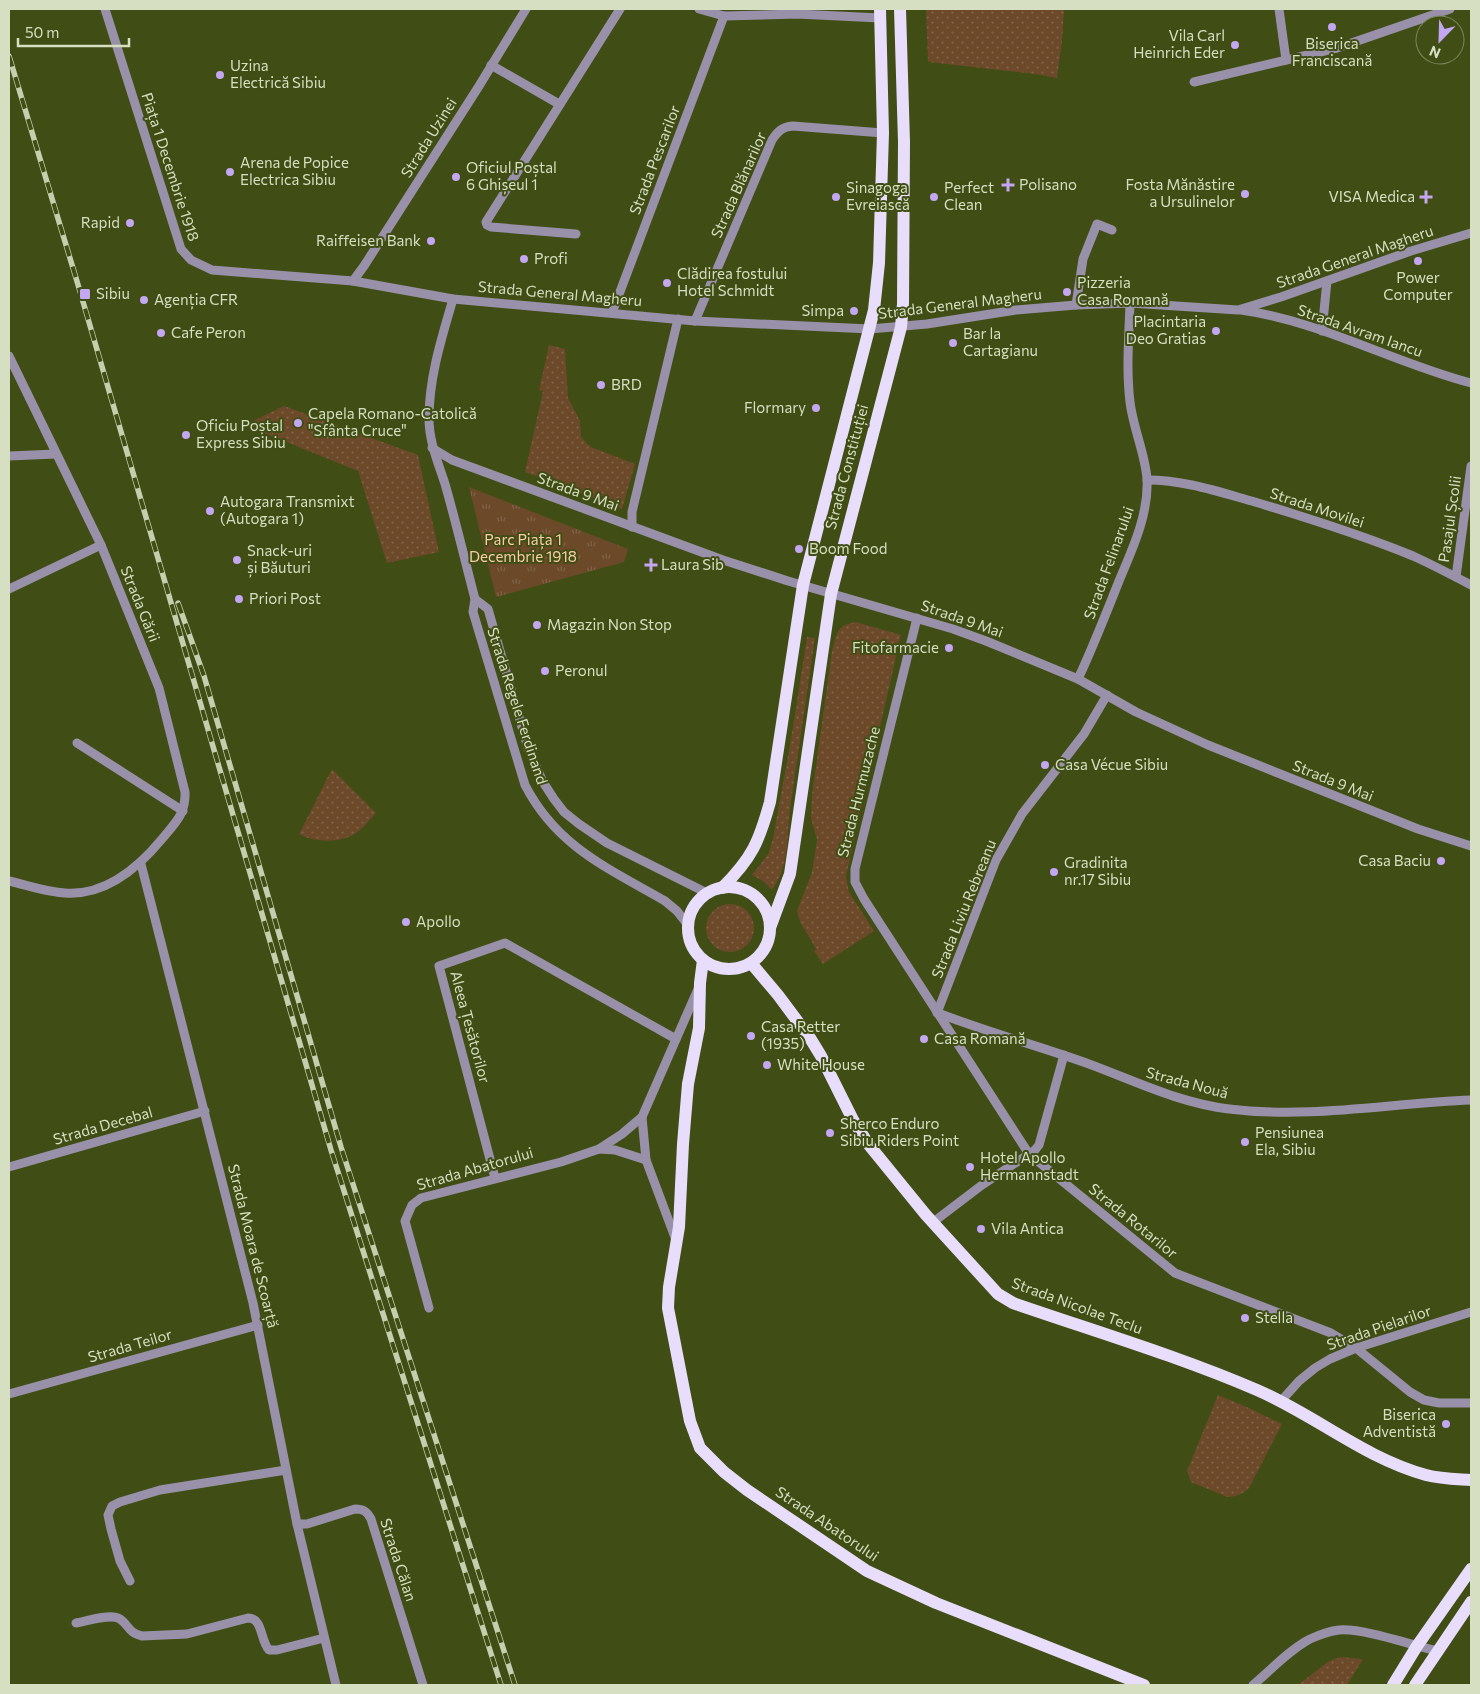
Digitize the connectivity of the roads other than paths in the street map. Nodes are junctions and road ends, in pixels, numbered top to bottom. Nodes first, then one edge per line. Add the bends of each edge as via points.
1 (105, 9) edge
2 (526, 9) edge
3 (620, 9) edge
4 (699, 9) edge
5 (900, 9) edge
6 (1279, 9) edge
7 (1450, 9) edge
8 (880, 14) edge
9 (724, 16) junction
10 (1286, 60) junction
11 (491, 65) junction
12 (1194, 82) dead end
13 (559, 104) junction
14 (884, 133) junction
15 (904, 142) junction
16 (1112, 230) dead end
17 (1471, 233) edge
18 (576, 234) dead end
19 (353, 281) junction
20 (1327, 281) junction
21 (453, 299) junction
22 (1130, 304) junction
23 (1076, 305) junction
24 (1238, 310) junction
25 (612, 313) junction
26 (678, 319) junction
27 (694, 321) junction
28 (901, 327) junction
29 (870, 329) junction
30 (1322, 331) junction
31 (9, 356) edge
32 (1471, 383) edge
33 (432, 448) junction
34 (56, 454) junction
35 (9, 456) edge
36 (1471, 466) edge
37 (1147, 480) junction
38 (632, 527) junction
39 (101, 546) junction
40 (1456, 577) junction
41 (1471, 584) edge
42 (803, 585) junction
43 (9, 589) edge
44 (831, 594) junction
45 (475, 599) junction
46 (917, 618) junction
47 (1078, 679) junction
48 (1107, 695) junction
49 (77, 743) dead end
50 (183, 811) junction
51 (1471, 846) edge
52 (141, 864) junction
53 (9, 880) edge
54 (722, 888) junction
55 (707, 893) junction
56 (688, 925) junction
57 (770, 928) junction
58 (703, 960) junction
59 (751, 963) junction
60 (700, 983) junction
61 (937, 1012) junction
62 (676, 1039) junction
63 (1064, 1055) junction
64 (1471, 1100) edge
65 (205, 1111) junction
66 (642, 1116) junction
67 (599, 1149) junction
68 (1030, 1154) junction
69 (646, 1160) junction
70 (9, 1167) edge
71 (495, 1178) junction
72 (932, 1222) junction
73 (677, 1243) junction
74 (429, 1308) dead end
75 (1471, 1312) edge
76 (258, 1325) junction
77 (1356, 1348) junction
78 (9, 1394) edge
79 (1281, 1401) junction
80 (1471, 1403) edge
81 (286, 1470) junction
82 (1471, 1480) edge
83 (297, 1524) junction
84 (1471, 1569) edge
85 (130, 1581) dead end
86 (1471, 1602) edge
87 (76, 1623) dead end
88 (324, 1638) junction
89 (1417, 1646) junction
90 (1437, 1651) junction
91 (336, 1685) edge
92 (423, 1685) edge
93 (1144, 1685) edge
94 (1253, 1685) edge
95 (1393, 1685) edge
96 (1415, 1685) edge

1 - 19 street, Piața 1 Decembrie 1918 via 172,224 186,256 212,270
2 - 11 street, Strada Uzinei
3 - 13 street
4 - 9 street
5 - 15 main road, Strada Constituției
6 - 10 street
7 - 10 street via 1337,48
8 - 9 street
8 - 14 main road, Strada Constituției
9 - 25 street, Strada Pescarilor
10 - 12 street
11 - 13 street
11 - 19 street, Strada Uzinei
13 - 18 street via 486,222 490,227
14 - 15 main road
14 - 27 street, Strada Blănarilor via 793,126 784,127 776,133
14 - 29 main road, Strada Constituției via 879,263
15 - 28 main road, Strada Constituției via 904,304
16 - 23 street via 1097,224 1083,259
17 - 20 street, Strada General Magheru
19 - 21 street, Strada General Magheru
20 - 24 street, Strada General Magheru
20 - 30 street
21 - 25 street, Strada General Magheru
21 - 33 street, Strada Regele Ferdinand via 431,390
22 - 23 street, Strada General Magheru
22 - 24 street, Strada General Magheru
22 - 37 street, Strada Felinarului via 1130,402
23 - 28 street, Strada General Magheru via 1016,310
24 - 30 street, Strada Avram Iancu via 1281,318
25 - 26 street, Strada General Magheru
26 - 27 street, Strada General Magheru
26 - 38 street via 632,512
27 - 29 street, Strada General Magheru
28 - 29 street, Strada General Magheru
28 - 44 main road, Strada Constituției
29 - 42 main road, Strada Constituției
30 - 32 street, Strada Avram Iancu
31 - 34 street, Strada Gării
33 - 38 street, Strada 9 Mai via 452,460
33 - 45 street, Strada Regele Ferdinand via 445,484
34 - 35 street
34 - 39 street, Strada Gării
36 - 40 street, Pasajul Școlii
37 - 40 street, Strada Movilei via 1201,486 1282,510 1384,545
37 - 47 street, Strada Felinarului via 1138,531
38 - 42 street, Strada 9 Mai
39 - 43 street
39 - 50 street, Strada Gării via 159,688 185,792
40 - 41 street, Strada Movilei
42 - 44 street, Strada 9 Mai
42 - 54 main road, Strada Constituției via 770,802 752,854
44 - 46 street, Strada 9 Mai
44 - 57 main road, Strada Constituției via 790,874
45 - 55 street, Strada Regele Ferdinand via 488,609 528,748 543,782 564,812 606,843
45 - 56 street, Strada Regele Ferdinand via 473,612 521,775 533,801 550,824 579,850 665,902 678,911
46 - 47 street, Strada 9 Mai via 986,641
46 - 61 street, Strada Hurmuzache via 854,869 859,890
47 - 48 street, Strada 9 Mai
48 - 51 street, Strada 9 Mai via 1208,745 1418,829
48 - 61 street, Strada Liviu Rebreanu via 1084,734 1008,836
49 - 50 street
50 - 52 street
52 - 53 street via 112,883 81,892 57,892
52 - 65 street, Strada Moara de Scoarță
54 - 55 main road
54 - 57 main road via 750,893 761,902 768,914
55 - 56 main road via 694,907
56 - 58 main road via 694,950
57 - 59 main road via 768,942
58 - 59 main road via 714,967 726,969
58 - 60 main road, Strada Abatorului
59 - 72 main road, Strada Nicolae Teclu via 810,1038 852,1120 869,1145
60 - 62 street, Strada Abatorului
60 - 73 main road, Strada Abatorului via 699,1028 684,1126
61 - 63 street, Strada Nouă
61 - 68 street, Strada Rotarilor
62 - 66 street, Strada Abatorului
62 - 71 street, Aleea Țesătorilor via 504,943 440,966
63 - 64 street, Strada Nouă via 1167,1095 1229,1109 1320,1112
63 - 68 street via 1042,1140
65 - 70 street, Strada Decebal
65 - 76 street, Strada Moara de Scoarță
66 - 67 street, Strada Abatorului
66 - 69 street, Strada Abatorului
67 - 69 street via 615,1150
67 - 71 street, Strada Abatorului
68 - 72 street
68 - 77 street, Strada Rotarilor via 1175,1273 1331,1333
69 - 73 street, Strada Abatorului
71 - 74 street, Strada Abatorului via 421,1198 412,1205 405,1221
72 - 79 main road, Strada Nicolae Teclu via 990,1288 1013,1303 1202,1369
73 - 93 main road, Strada Abatorului via 668,1287 668,1308 690,1421 700,1448 712,1461 747,1490 883,1579
75 - 77 street, Strada Pielarilor
76 - 78 street, Strada Teilor
76 - 81 street, Strada Moara de Scoarță
77 - 79 street, Strada Pielarilor via 1315,1368
77 - 80 street, Strada Rotarilor via 1424,1400
79 - 82 main road, Strada Nicolae Teclu via 1385,1460 1427,1476
81 - 83 street, Strada Moara de Scoarță
81 - 85 street via 160,1490 112,1506 108,1515 111,1529 120,1561
83 - 88 street, Strada Moara de Scoarță
83 - 92 street, Strada Călan via 307,1524 355,1509 368,1513
84 - 89 main road
86 - 90 main road
87 - 88 street via 114,1616 135,1634 187,1634 254,1618 269,1650
88 - 91 street, Strada Moara de Scoarță
89 - 90 street
89 - 94 street via 1340,1630 1309,1640
89 - 95 main road
90 - 96 main road

